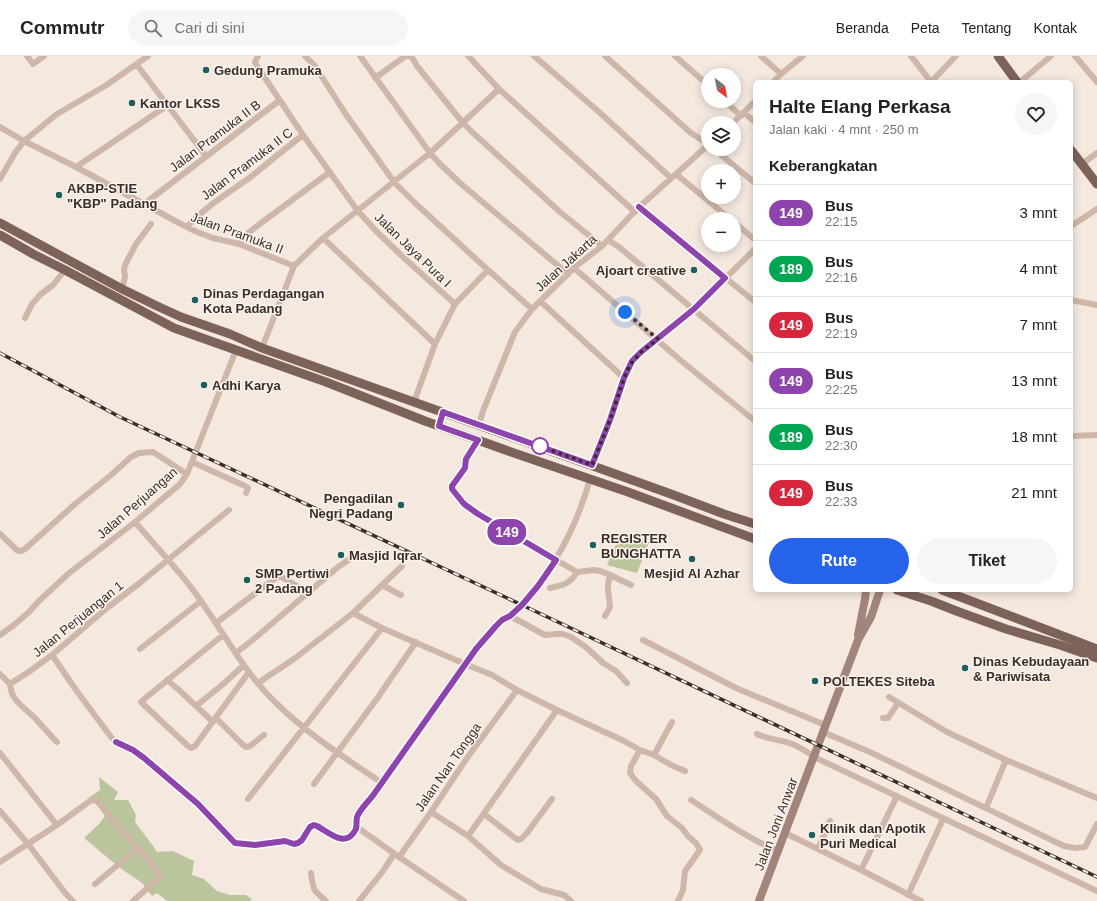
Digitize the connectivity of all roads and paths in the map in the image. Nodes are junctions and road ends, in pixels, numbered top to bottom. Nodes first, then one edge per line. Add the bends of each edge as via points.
1 (27, 56) edge
2 (44, 56) edge
3 (148, 56) edge
4 (258, 56) edge
5 (304, 56) edge
6 (360, 56) edge
7 (408, 56) edge
8 (468, 56) edge
9 (534, 56) edge
10 (605, 56) edge
11 (675, 56) edge
12 (761, 56) edge
13 (803, 56) edge
14 (911, 56) edge
15 (956, 56) edge
16 (998, 56) edge
17 (1051, 56) edge
18 (1075, 56) edge
19 (137, 65) junction
20 (781, 74) junction
21 (375, 78) junction
22 (701, 79) edge
23 (775, 80) edge
24 (929, 80) edge
25 (933, 80) edge
26 (1017, 80) edge
27 (1021, 80) edge
28 (1097, 82) edge
29 (499, 89) junction
30 (280, 100) junction
31 (753, 104) edge
32 (168, 105) junction
33 (735, 108) edge
34 (743, 114) junction
35 (753, 121) edge
36 (463, 123) junction
37 (0, 128) edge
38 (303, 135) junction
39 (701, 140) edge
40 (24, 141) junction
41 (701, 151) edge
42 (430, 153) junction
43 (1073, 153) edge
44 (1097, 153) edge
45 (206, 156) junction
46 (722, 156) edge
47 (1082, 164) junction
48 (76, 167) junction
49 (330, 172) junction
50 (674, 176) junction
51 (0, 179) edge
52 (753, 181) edge
53 (394, 182) junction
54 (1097, 184) edge
55 (144, 204) junction
56 (637, 209) junction
57 (1097, 209) edge
58 (357, 210) junction
59 (721, 212) edge
60 (0, 223) edge
61 (151, 224) dead end
62 (1073, 225) edge
63 (187, 227) junction
64 (741, 228) edge
65 (0, 235) edge
66 (323, 238) junction
67 (753, 238) edge
68 (608, 240) junction
69 (239, 244) junction
70 (602, 246) junction
71 (753, 250) edge
72 (294, 266) junction
73 (574, 268) junction
74 (65, 270) junction
75 (488, 270) junction
76 (568, 274) junction
77 (725, 278) junction
78 (122, 289) junction
79 (753, 300) edge
80 (1073, 300) edge
81 (540, 301) junction
82 (455, 304) junction
83 (1097, 305) edge
84 (532, 309) junction
85 (694, 309) junction
86 (26, 318) dead end
87 (658, 339) junction
88 (435, 344) junction
89 (262, 348) junction
90 (236, 350) junction
91 (753, 359) edge
92 (624, 378) junction
93 (414, 402) junction
94 (443, 412) junction
95 (753, 419) edge
96 (480, 425) junction
97 (439, 426) junction
98 (1097, 435) edge
99 (1073, 436) edge
100 (478, 440) junction
101 (192, 462) junction
102 (592, 465) junction
103 (187, 474) junction
104 (590, 479) junction
105 (246, 493) dead end
106 (229, 510) dead end
107 (135, 522) junction
108 (753, 523) edge
109 (0, 534) edge
110 (753, 538) edge
111 (354, 557) dead end
112 (168, 560) junction
113 (556, 560) junction
114 (402, 566) dead end
115 (577, 572) junction
116 (610, 575) junction
117 (382, 585) junction
118 (630, 585) dead end
119 (550, 588) dead end
120 (308, 592) junction
121 (866, 592) edge
122 (879, 592) edge
123 (903, 592) edge
124 (947, 592) edge
125 (401, 595) dead end
126 (201, 601) junction
127 (353, 613) junction
128 (510, 616) junction
129 (605, 616) dead end
130 (216, 623) junction
131 (382, 628) junction
132 (0, 635) edge
133 (223, 635) junction
134 (643, 640) dead end
135 (858, 640) junction
136 (416, 642) junction
137 (1097, 648) edge
138 (140, 649) dead end
139 (236, 653) junction
140 (52, 655) junction
141 (1097, 658) edge
142 (465, 664) junction
143 (244, 665) junction
144 (249, 672) junction
145 (0, 674) edge
146 (167, 680) junction
147 (258, 683) junction
148 (627, 683) dead end
149 (10, 684) junction
150 (517, 690) junction
151 (889, 697) dead end
152 (898, 703) junction
153 (196, 706) junction
154 (557, 710) junction
155 (883, 718) dead end
156 (214, 720) junction
157 (672, 722) dead end
158 (304, 727) junction
159 (824, 729) junction
160 (757, 734) dead end
161 (264, 735) dead end
162 (57, 742) dead end
163 (640, 750) junction
164 (0, 753) edge
165 (338, 753) junction
166 (654, 755) junction
167 (814, 757) junction
168 (1006, 760) junction
169 (685, 771) dead end
170 (382, 783) junction
171 (314, 784) dead end
172 (897, 796) junction
173 (1097, 798) edge
174 (552, 799) dead end
175 (248, 800) dead end
176 (691, 800) dead end
177 (986, 808) junction
178 (0, 811) edge
179 (431, 812) junction
180 (484, 814) junction
181 (943, 819) junction
182 (830, 821) dead end
183 (1097, 824) edge
184 (57, 825) junction
185 (357, 827) junction
186 (785, 833) junction
187 (468, 836) junction
188 (28, 844) junction
189 (138, 848) junction
190 (818, 849) junction
191 (778, 851) junction
192 (396, 856) junction
193 (0, 862) edge
194 (861, 870) junction
195 (310, 873) dead end
196 (95, 884) dead end
197 (1097, 891) edge
198 (908, 895) junction
199 (73, 901) edge
200 (133, 901) edge
201 (326, 901) edge
202 (359, 901) edge
203 (464, 901) edge
204 (571, 901) edge
205 (678, 901) edge
206 (759, 901) edge
207 (921, 901) edge

1 - 2 street via 33,64
3 - 19 street
4 - 30 street, Jalan Jaya Pura I via 255,62 257,66
5 - 53 street via 315,66 345,114
6 - 21 street
7 - 21 street
7 - 36 street via 414,59
8 - 29 street
9 - 50 street
10 - 39 street
11 - 22 street
12 - 20 street
13 - 20 street
14 - 24 street
15 - 25 street
16 - 26 main road
17 - 27 street
18 - 28 street
19 - 32 street
19 - 40 street via 57,114
20 - 23 street
21 - 42 street
29 - 36 street
29 - 56 street
30 - 38 street, Jalan Jaya Pura I
30 - 45 street, Jalan Pramuka II B
31 - 34 street
32 - 45 street
32 - 48 street
33 - 34 street
34 - 35 street
36 - 42 street
36 - 70 street via 560,212
37 - 40 street, Jalan Pramuka II
38 - 49 street, Jalan Jaya Pura I
38 - 63 street, Jalan Pramuka II C via 200,214
40 - 48 street, Jalan Pramuka II
40 - 51 street
41 - 50 street, Jalan Jakarta
42 - 53 street
42 - 76 street via 460,183
43 - 47 main road
44 - 47 street
45 - 55 street, Jalan Pramuka II B
46 - 52 street
47 - 54 main road
48 - 55 street, Jalan Pramuka II
49 - 58 street, Jalan Jaya Pura I
49 - 69 street via 261,223
50 - 56 street, Jalan Jakarta
50 - 59 street
53 - 58 street
53 - 75 street
55 - 63 street, Jalan Pramuka II
56 - 68 street, Jalan Jakarta
56 - 77 street
57 - 62 street
58 - 66 street
58 - 82 street, Jalan Jaya Pura I via 402,257
60 - 78 main road
61 - 78 street via 126,263
63 - 69 street, Jalan Pramuka II via 213,238
64 - 67 street
65 - 74 main road
66 - 72 street
66 - 88 street
68 - 70 street, Jalan Jakarta
68 - 85 street
69 - 72 street, Jalan Pramuka II
70 - 73 street, Jalan Jakarta
71 - 77 street
72 - 89 street
73 - 76 street, Jalan Jakarta
73 - 87 street
74 - 86 street via 32,304
74 - 90 main road via 174,328
75 - 82 street
75 - 84 street
76 - 81 street, Jalan Jakarta
77 - 79 street
77 - 85 street
78 - 89 main road via 181,317
80 - 83 street
81 - 84 street, Jalan Jakarta
81 - 92 street
82 - 88 street
84 - 96 street, Jalan Jakarta via 515,332 483,411
85 - 87 street
85 - 91 street
87 - 92 street via 636,357
87 - 95 street
88 - 93 street
89 - 93 main road
90 - 97 main road
90 - 101 street, Jalan Perjuangan
92 - 102 street
93 - 94 main road
94 - 96 main road
94 - 97 main road
96 - 102 main road
97 - 100 main road
98 - 99 street
100 - 104 main road
100 - 113 street via 467,456 465,468 452,489 464,504 478,514
101 - 103 street, Jalan Perjuangan
101 - 105 street via 245,486 248,488
102 - 108 main road
103 - 107 street, Jalan Perjuangan via 179,485
103 - 109 street via 153,452 139,453 131,457 21,552
104 - 110 main road
104 - 113 street via 571,532
106 - 112 street, Jalan Perjuangan 1
107 - 112 street
107 - 132 street, Jalan Perjuangan via 68,574 29,612
111 - 120 street via 338,566
112 - 126 street
112 - 140 street, Jalan Perjuangan 1
113 - 115 street
113 - 128 street via 538,586
114 - 117 street
115 - 116 street via 594,570
115 - 119 street via 568,583
116 - 118 street
116 - 129 street via 610,607
117 - 125 street
117 - 127 street
120 - 130 street via 277,577
120 - 139 street
121 - 135 main road
122 - 135 main road via 876,605
123 - 141 main road
124 - 137 main road
126 - 130 street
126 - 138 street
127 - 131 street
127 - 147 street via 294,659
128 - 142 street via 496,626
128 - 148 street via 546,635 563,634 571,638 587,648
130 - 133 street
131 - 136 street
131 - 158 street
133 - 139 street
133 - 146 street
134 - 159 street via 736,688
135 - 159 main road, Jalan Joni Anwar
136 - 142 street
136 - 165 street
139 - 143 street
140 - 149 street, Jalan Perjuangan 1
140 - 185 street via 111,737 144,758 203,809 235,843 255,845 285,841 294,844 302,840 314,825 341,839 346,839 350,838
142 - 150 street via 492,675
142 - 170 street
143 - 144 street
143 - 153 street
144 - 147 street
144 - 156 street
145 - 149 street
146 - 153 street
146 - 156 street via 141,702 182,741 192,748
147 - 158 street
149 - 162 street via 11,694 16,701
150 - 154 street
150 - 179 street, Jalan Nan Tongga
151 - 152 street
152 - 155 street via 888,718
152 - 168 street via 947,732
153 - 156 street
154 - 163 street
154 - 180 street
156 - 161 street via 246,747
157 - 166 street
158 - 165 street
158 - 175 street
159 - 167 main road, Jalan Joni Anwar
159 - 177 street
160 - 167 street via 802,748
163 - 166 street
163 - 205 street via 630,773 700,850 685,871 683,890
164 - 184 street
165 - 170 street
165 - 171 street
166 - 169 street
167 - 172 street
167 - 186 main road, Jalan Joni Anwar
168 - 173 street
168 - 177 street
170 - 185 street via 358,815
172 - 181 street
172 - 194 street
174 - 180 street via 528,833 518,840
176 - 191 street via 731,826
177 - 183 street via 1064,846 1075,848 1086,846
178 - 188 street
179 - 187 street
179 - 192 street, Jalan Nan Tongga
180 - 187 street
181 - 197 street
181 - 198 street
182 - 190 street
184 - 188 street
184 - 189 street via 94,800
185 - 192 street
186 - 190 street
186 - 191 main road, Jalan Joni Anwar
187 - 204 street via 513,873 541,889 564,895
188 - 193 street
188 - 199 street
189 - 196 street
189 - 200 street via 160,876
190 - 194 street
191 - 206 main road, Jalan Joni Anwar
192 - 202 street, Jalan Nan Tongga
192 - 203 street
194 - 198 street
195 - 201 street via 315,892
198 - 207 street

